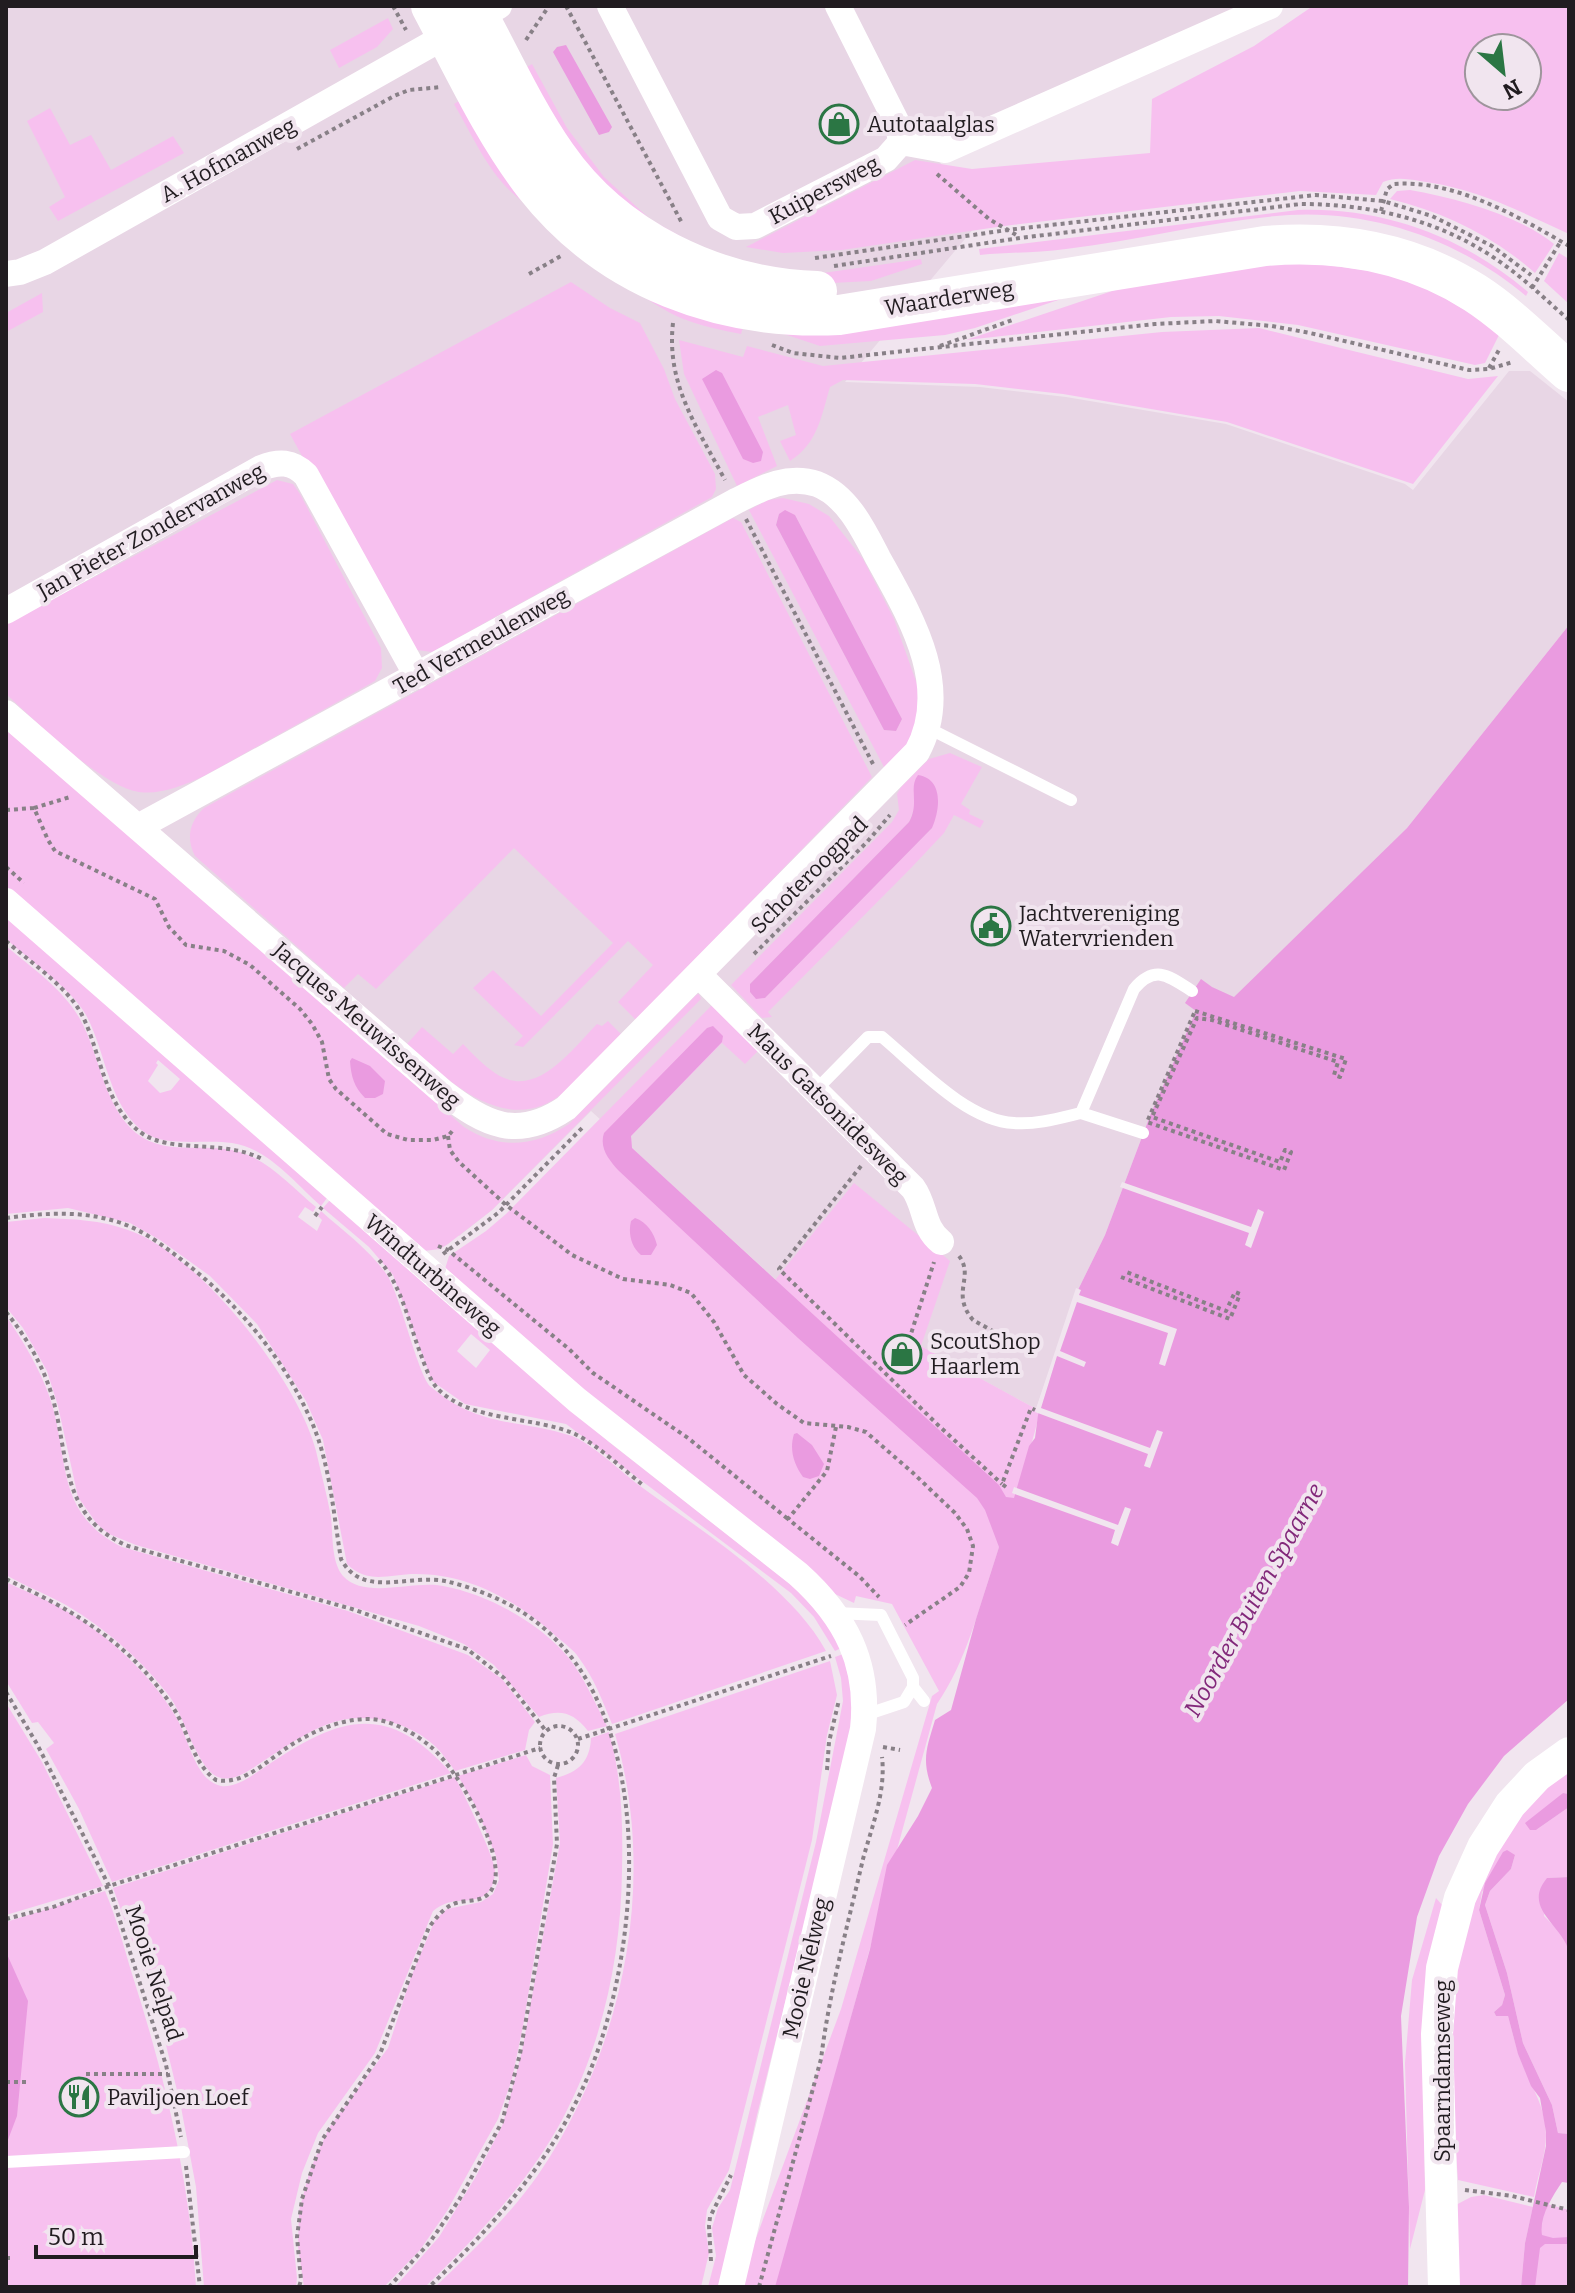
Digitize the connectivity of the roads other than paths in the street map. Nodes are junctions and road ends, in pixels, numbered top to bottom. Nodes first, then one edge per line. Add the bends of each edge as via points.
1 (610, 6) edge
2 (838, 6) edge
3 (1270, 6) edge
4 (466, 14) edge
5 (901, 142) junction
6 (6, 274) edge
7 (1523, 296) junction
8 (1569, 342) edge
9 (1569, 372) edge
10 (6, 611) edge
11 (417, 676) junction
12 (6, 713) edge
13 (928, 728) junction
14 (1071, 800) dead end
15 (138, 827) junction
16 (17, 894) edge
17 (699, 975) junction
18 (1192, 991) dead end
19 (815, 1091) junction
20 (1081, 1113) junction
21 (1143, 1133) dead end
22 (941, 1242) road end
23 (835, 1613) junction
24 (839, 1655) joint
25 (913, 1687) junction
26 (924, 1701) dead end
27 (865, 1715) junction
28 (1569, 1753) edge
29 (184, 2152) road end
30 (6, 2162) edge
31 (731, 2287) edge
32 (1444, 2287) edge

1 - 5 street, Kuipersweg via 720,218 736,227 755,226 886,159
2 - 5 street, Kuipersweg via 898,125
3 - 5 street via 945,150
4 - 6 street, A. Hofmanweg via 45,262
4 - 7 main road, Waarderweg via 545,138 589,194 674,255 745,282 810,291 859,290 1307,221 1362,225 1422,242
4 - 7 main road, Waarderweg via 467,73 546,199 598,247 646,276 730,308 791,317 839,315 1265,246 1312,244 1365,249 1419,265 1475,293
7 - 8 main road, Waarderweg
7 - 9 main road, Waarderweg
10 - 11 street, Jan Pieter Zondervanweg via 261,468 288,463 306,475
11 - 13 street, Ted Vermeulenweg via 736,501 792,480 829,490 860,525 918,633 929,685
11 - 15 street, Ted Vermeulenweg
12 - 15 street, Jacques Meuwissenweg
13 - 14 lane
13 - 17 street, Jacques Meuwissenweg via 917,752 885,787
15 - 17 street, Jacques Meuwissenweg via 468,1111 499,1125 515,1127 554,1116
16 - 23 street, Windturbineweg via 429,1257 577,1400 798,1574
17 - 19 street, Maus Gatsonidesweg
18 - 20 lane via 1172,977 1144,977 1134,989
19 - 20 lane via 874,1035 968,1108 990,1118 1014,1123
19 - 22 street, Maus Gatsonidesweg via 913,1188 928,1229
20 - 21 lane
23 - 24 street, Windturbineweg
23 - 25 lane via 881,1615
24 - 27 street, Mooie Nelweg via 864,1690
25 - 26 lane
25 - 27 lane via 904,1702
27 - 31 street, Mooie Nelweg
28 - 32 street, Spaarndamseweg via 1510,1805 1483,1847 1460,1898 1442,1968 1437,2034
29 - 30 lane

